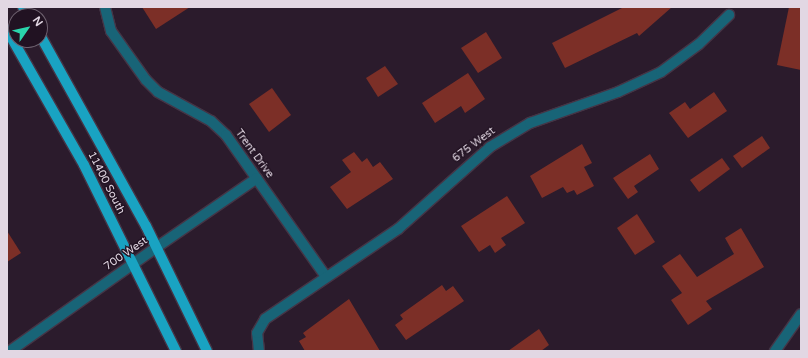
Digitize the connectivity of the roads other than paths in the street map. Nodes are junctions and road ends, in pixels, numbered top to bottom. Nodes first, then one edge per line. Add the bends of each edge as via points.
1 (105, 7) edge
2 (729, 15) dead end
3 (7, 30) edge
4 (47, 48) edge
5 (257, 178) junction
6 (157, 247) junction
7 (132, 264) junction
8 (326, 278) junction
9 (801, 314) edge
10 (10, 351) edge
11 (176, 351) edge
12 (207, 351) edge
13 (259, 351) edge
14 (775, 351) edge

1 - 5 street, Trent Drive via 112,31 146,80 158,92 211,121 226,135
2 - 8 street, 675 West via 699,44 654,76 509,134 471,161 398,229
3 - 7 main road, 11400 South via 84,166
4 - 6 main road, 11400 South
5 - 6 street, 700 West
5 - 8 street, Trent Drive
6 - 7 street, 700 West
6 - 12 main road, 11400 South
7 - 10 street, 700 West
7 - 11 main road, 11400 South
8 - 13 street, 675 West via 266,319 257,333
9 - 14 street

